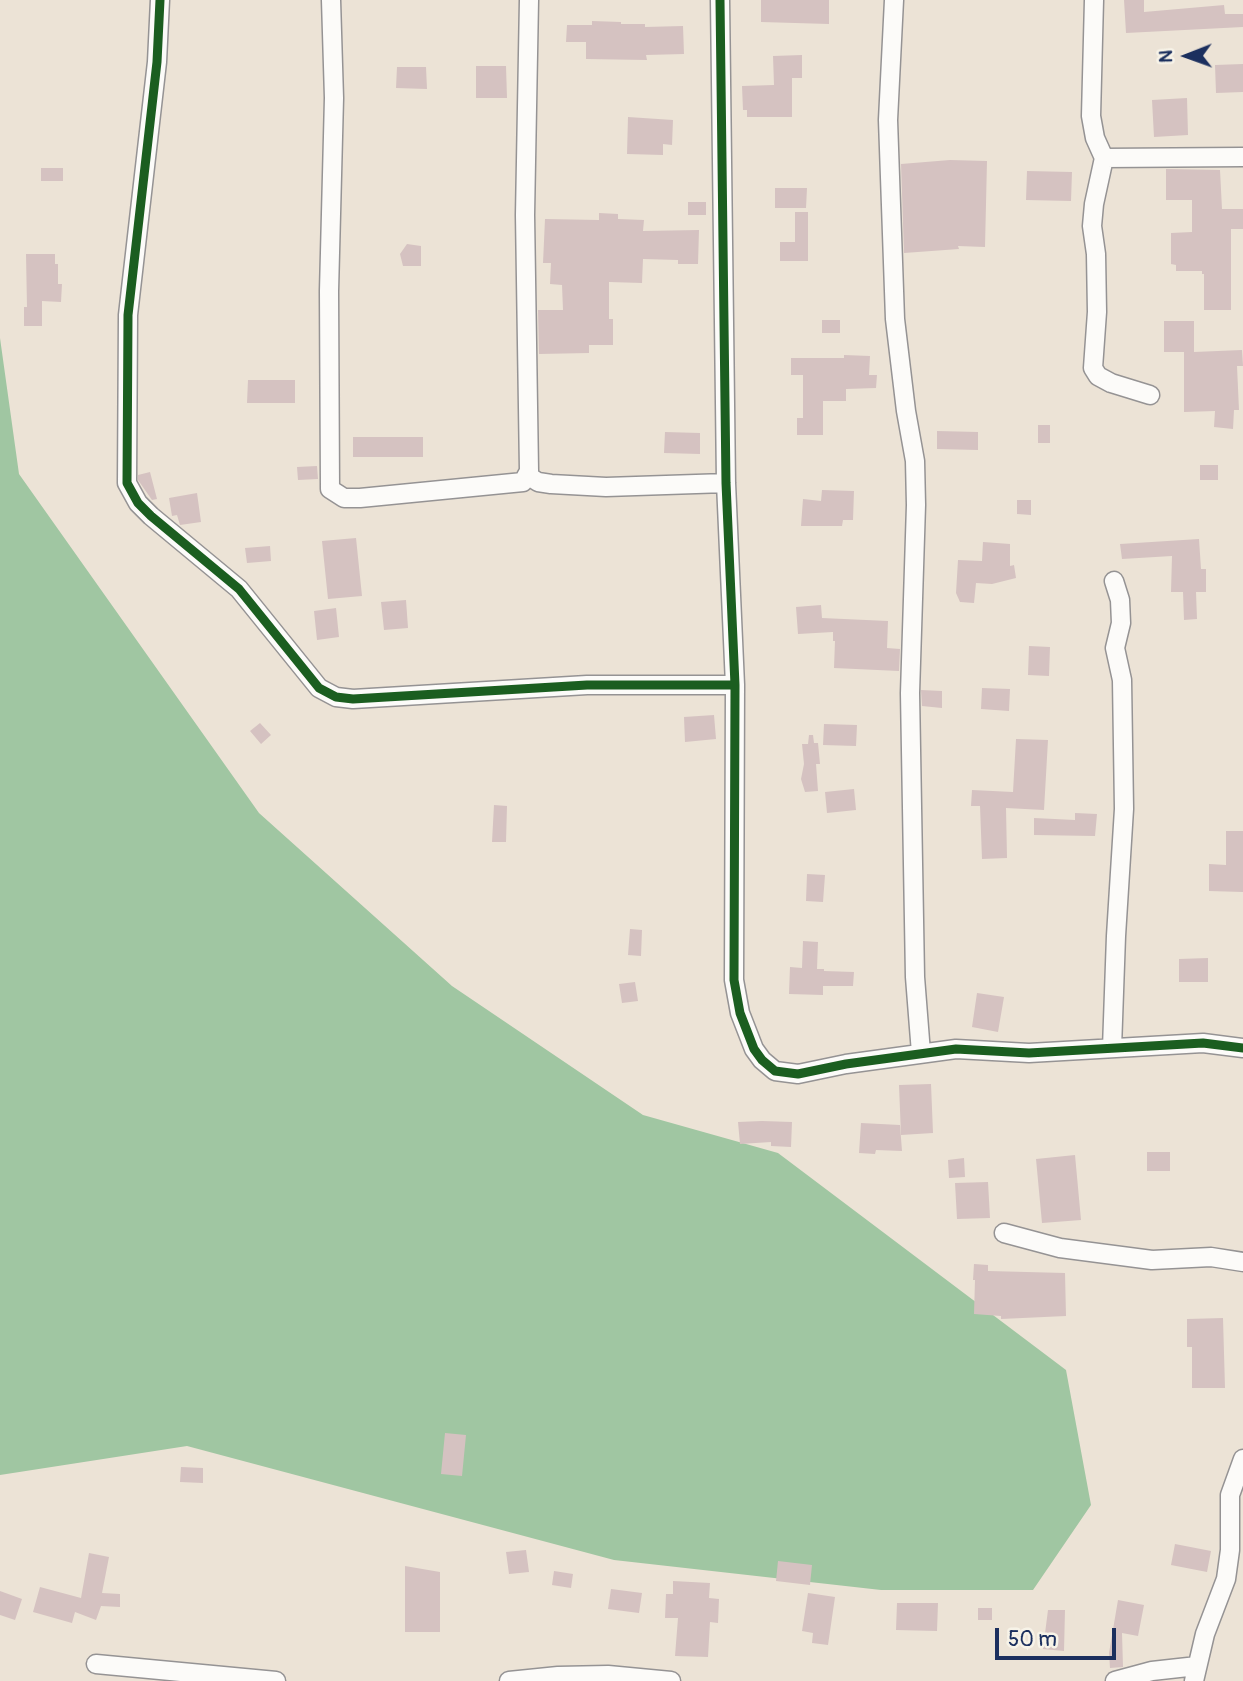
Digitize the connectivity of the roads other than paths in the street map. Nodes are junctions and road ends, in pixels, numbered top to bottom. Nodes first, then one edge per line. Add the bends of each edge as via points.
1 (160, 0) edge
2 (331, 0) edge
3 (529, 0) edge
4 (720, 0) edge
5 (894, 0) edge
6 (1094, 0) edge
7 (1243, 157) edge
8 (1104, 158) junction
9 (1150, 395) dead end
10 (527, 475) junction
11 (726, 483) junction
12 (1114, 581) dead end
13 (735, 685) junction
14 (1112, 1048) junction
15 (1243, 1048) edge
16 (921, 1053) junction
17 (1004, 1233) dead end
18 (1243, 1262) edge
19 (1243, 1459) edge
20 (96, 1664) dead end
21 (1195, 1673) edge
22 (276, 1681) edge
23 (509, 1681) edge
24 (671, 1681) edge
25 (1115, 1681) edge

1 - 13 street via 128,315 127,483 138,503 239,589 319,688 336,697 587,685
2 - 10 street via 330,489 344,498 360,498 523,482
3 - 10 street
4 - 11 street
5 - 16 street via 888,120 895,319 915,461 910,692 915,977
6 - 8 street via 1091,116
7 - 8 street
8 - 9 street via 1092,226 1097,312 1093,368 1111,383
10 - 11 street via 551,484 606,487
11 - 13 street
12 - 14 street via 1120,600 1115,648 1122,680 1124,809
13 - 16 street via 734,980 754,1049 775,1071 798,1074
14 - 15 street via 1203,1043
14 - 16 street
17 - 18 street via 1060,1248 1152,1260 1212,1257
19 - 21 street via 1230,1495 1224,1590
20 - 22 street
21 - 25 street via 1152,1671
23 - 24 street via 608,1675

